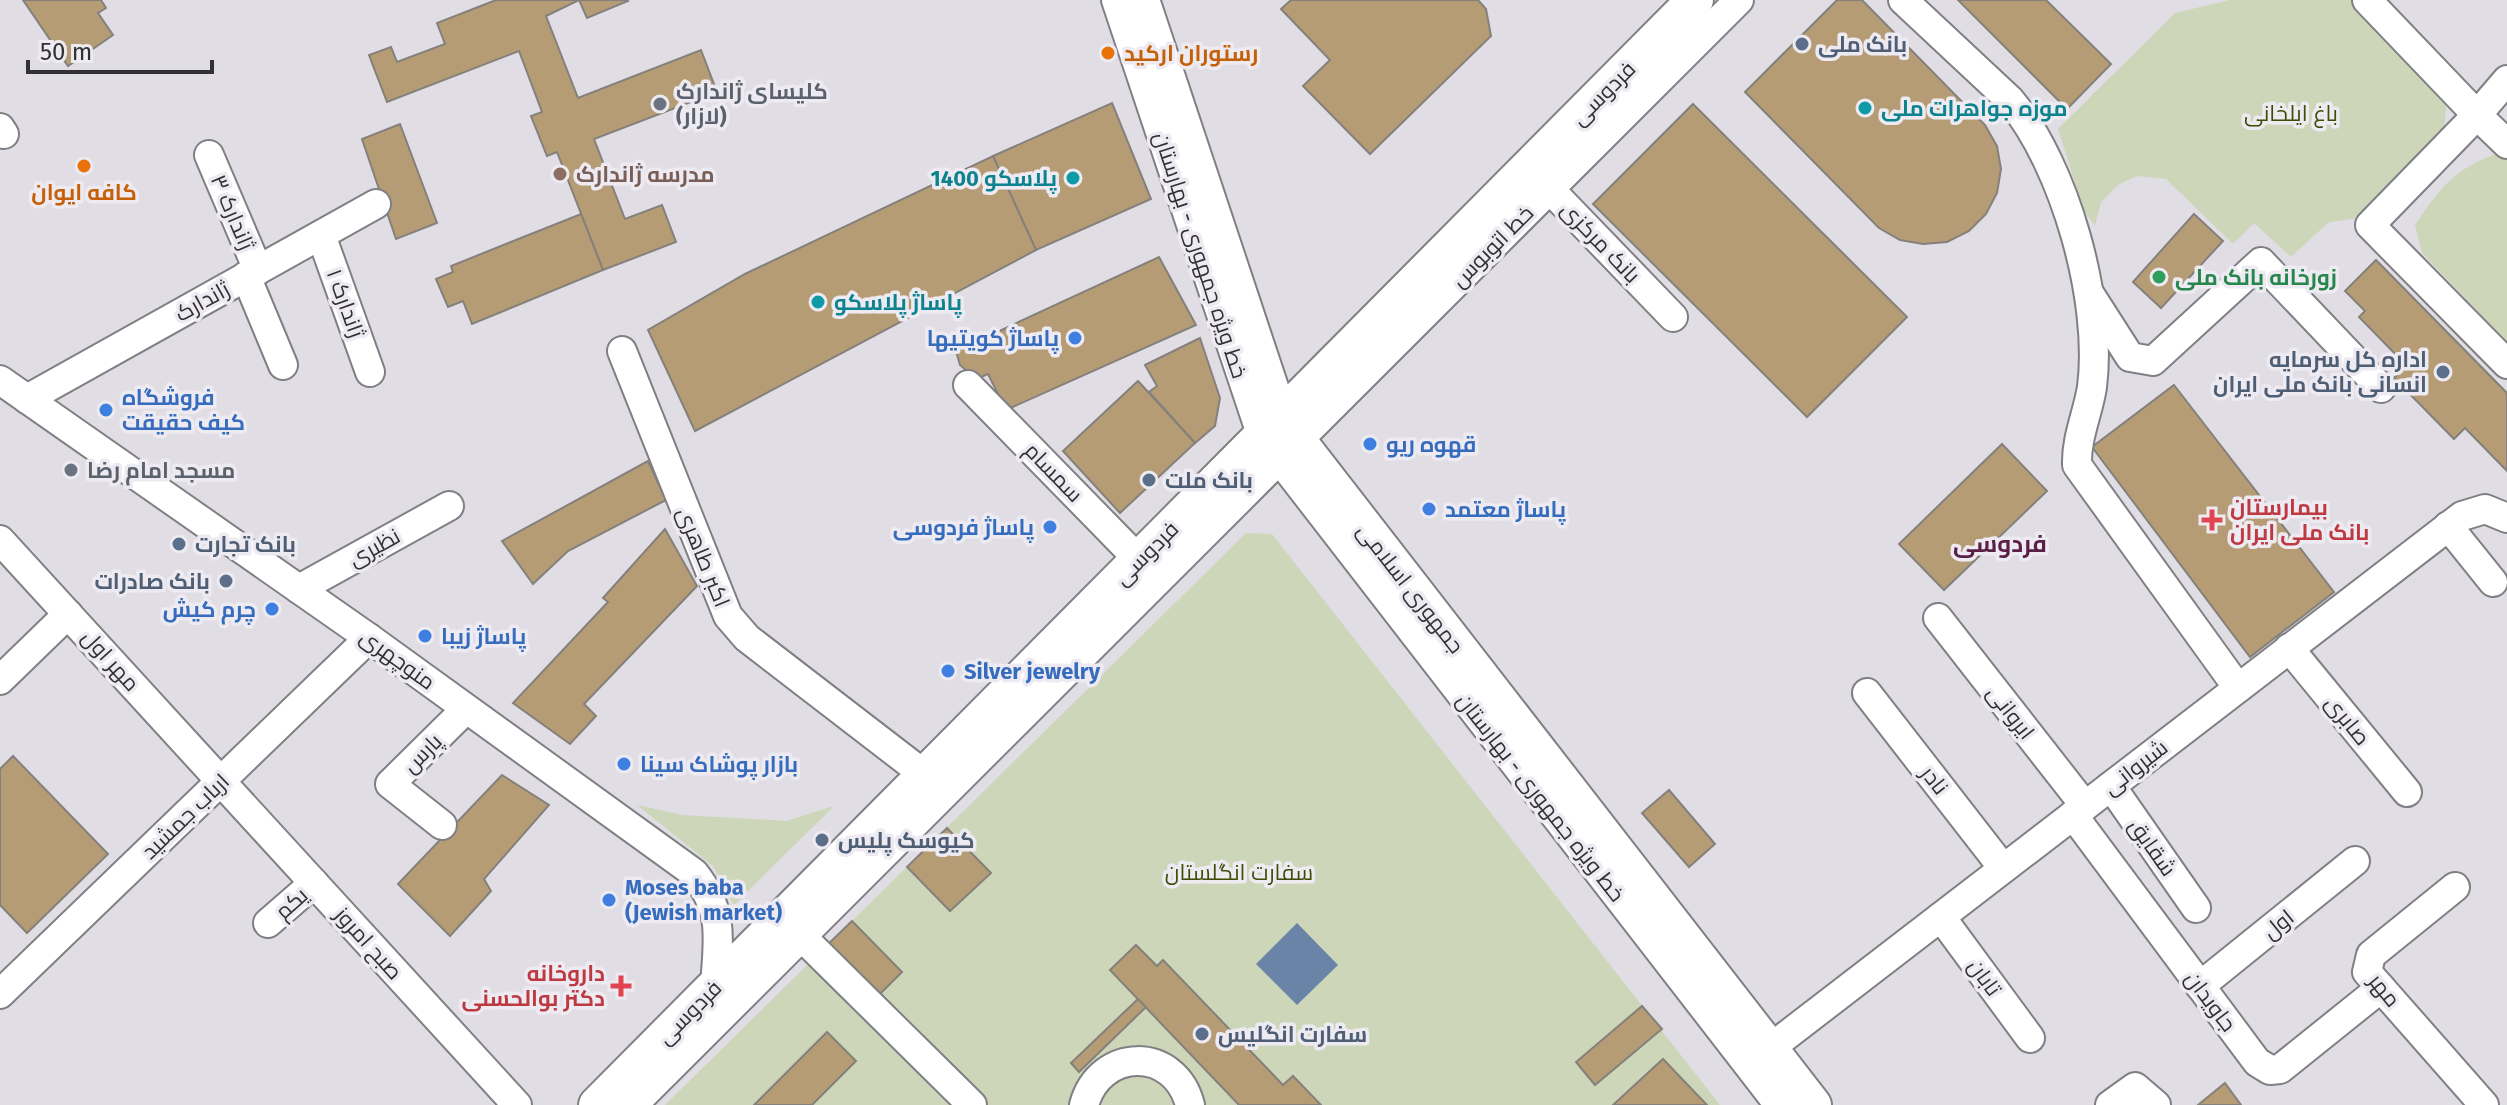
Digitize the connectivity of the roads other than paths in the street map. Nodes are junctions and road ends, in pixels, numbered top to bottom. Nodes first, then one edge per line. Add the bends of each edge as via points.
1 (1116, 0) edge
2 (1141, 0) edge
3 (1695, 0) edge
4 (1739, 0) edge
5 (1903, 0) edge
6 (2367, 0) edge
7 (2507, 80) edge
8 (2477, 115) junction
9 (2507, 144) edge
10 (209, 155) dead end
11 (1539, 178) junction
12 (376, 204) dead end
13 (321, 235) junction
14 (252, 273) junction
15 (2089, 293) junction
16 (1673, 317) dead end
17 (622, 351) dead end
18 (2507, 364) edge
19 (283, 365) dead end
20 (370, 372) dead end
21 (0, 380) edge
22 (968, 385) dead end
23 (2381, 388) dead end
24 (27, 399) junction
25 (1280, 438) junction
26 (449, 506) dead end
27 (2507, 518) edge
28 (2455, 521) junction
29 (0, 540) edge
30 (1139, 560) junction
31 (2493, 582) dead end
32 (299, 589) junction
33 (68, 614) junction
34 (1938, 618) dead end
35 (369, 638) junction
36 (2289, 648) junction
37 (0, 680) edge
38 (2238, 688) junction
39 (1867, 693) dead end
40 (466, 709) junction
41 (925, 775) junction
42 (221, 781) junction
43 (2111, 786) junction
44 (2407, 792) dead end
45 (2079, 810) junction
46 (442, 825) dead end
47 (2355, 861) dead end
48 (2003, 868) junction
49 (314, 883) junction
50 (2455, 887) dead end
51 (2196, 908) dead end
52 (1941, 917) junction
53 (268, 923) dead end
54 (802, 937) junction
55 (715, 986) junction
56 (2200, 986) junction
57 (2381, 988) junction
58 (0, 994) edge
59 (2030, 1038) dead end
60 (1769, 1049) junction
61 (1097, 1077) junction
62 (2117, 1099) edge
63 (956, 1101) edge
64 (517, 1105) edge
65 (597, 1105) edge
66 (633, 1105) edge
67 (1068, 1105) edge
68 (1084, 1105) edge
69 (1190, 1105) edge
70 (1779, 1105) edge
71 (1813, 1105) edge
72 (2156, 1105) edge
73 (2484, 1105) edge

1 - 25 street, خط ویژه جمهوری - بهارستان
2 - 25 main road, جمهوری اسلامی
3 - 11 main road, فردوسی
4 - 11 street, خط اتوبوس
5 - 15 street via 2024,117 2056,175
6 - 8 street
7 - 8 street
8 - 9 street
8 - 18 street via 2370,225
10 - 14 street, ژاندارک ۳
11 - 16 street, بانک مرکزی
11 - 25 main road, فردوسی
12 - 13 street, ژاندارک
13 - 14 street, ژاندارک
13 - 20 street, ژاندارک ۱
14 - 19 street, ژاندارک ۳
14 - 24 street, ژاندارک
15 - 23 street via 2130,357 2153,361 2261,262
15 - 38 street via 2092,386 2077,465
17 - 41 street, اکبر طاهری via 728,616 747,638
21 - 24 street, منوچهری
22 - 30 street, سمسام
24 - 32 street, منوچهری
25 - 30 main road, فردوسی
25 - 54 street, فردوسی
25 - 60 main road, جمهوری اسلامی
25 - 70 street, خط ویژه جمهوری - بهارستان
26 - 32 street, نظیری
27 - 28 street via 2485,509
28 - 31 street
28 - 36 street, شیروانی
29 - 33 street, مهر اول
30 - 41 main road, فردوسی
32 - 35 street, منوچهری
33 - 37 street
33 - 42 street, مهر اول
34 - 45 street, ایروانی
35 - 40 street, منوچهری
35 - 42 street, ارباب جمشید
36 - 38 street, شیروانی
36 - 44 street, صابری
38 - 43 street, شیروانی
39 - 48 street, نادر
40 - 46 street, پارس via 390,784
40 - 55 street, منوچهری via 694,873 716,910
41 - 55 main road, فردوسی
42 - 49 street, صبح امروز
42 - 58 street, ارباب جمشید
43 - 45 street, شیروانی
43 - 51 street, شقایق
45 - 48 street, شیروانی
45 - 56 street, جاویدان
47 - 56 street, اول
48 - 52 street, شیروانی
49 - 53 street, یکم
49 - 64 street, صبح امروز
50 - 57 street, مهر via 2371,955 2367,972
52 - 59 street, تابان
52 - 60 street, شیروانی
54 - 63 street
54 - 66 street, فردوسی
55 - 65 main road, فردوسی
56 - 57 street, جاویدان via 2257,1062 2270,1070 2280,1069
57 - 73 street, مهر
60 - 71 main road, جمهوری اسلامی
61 - 67 street
61 - 68 street
61 - 69 street via 1111,1066 1146,1061 1177,1078
62 - 72 street via 2139,1088

